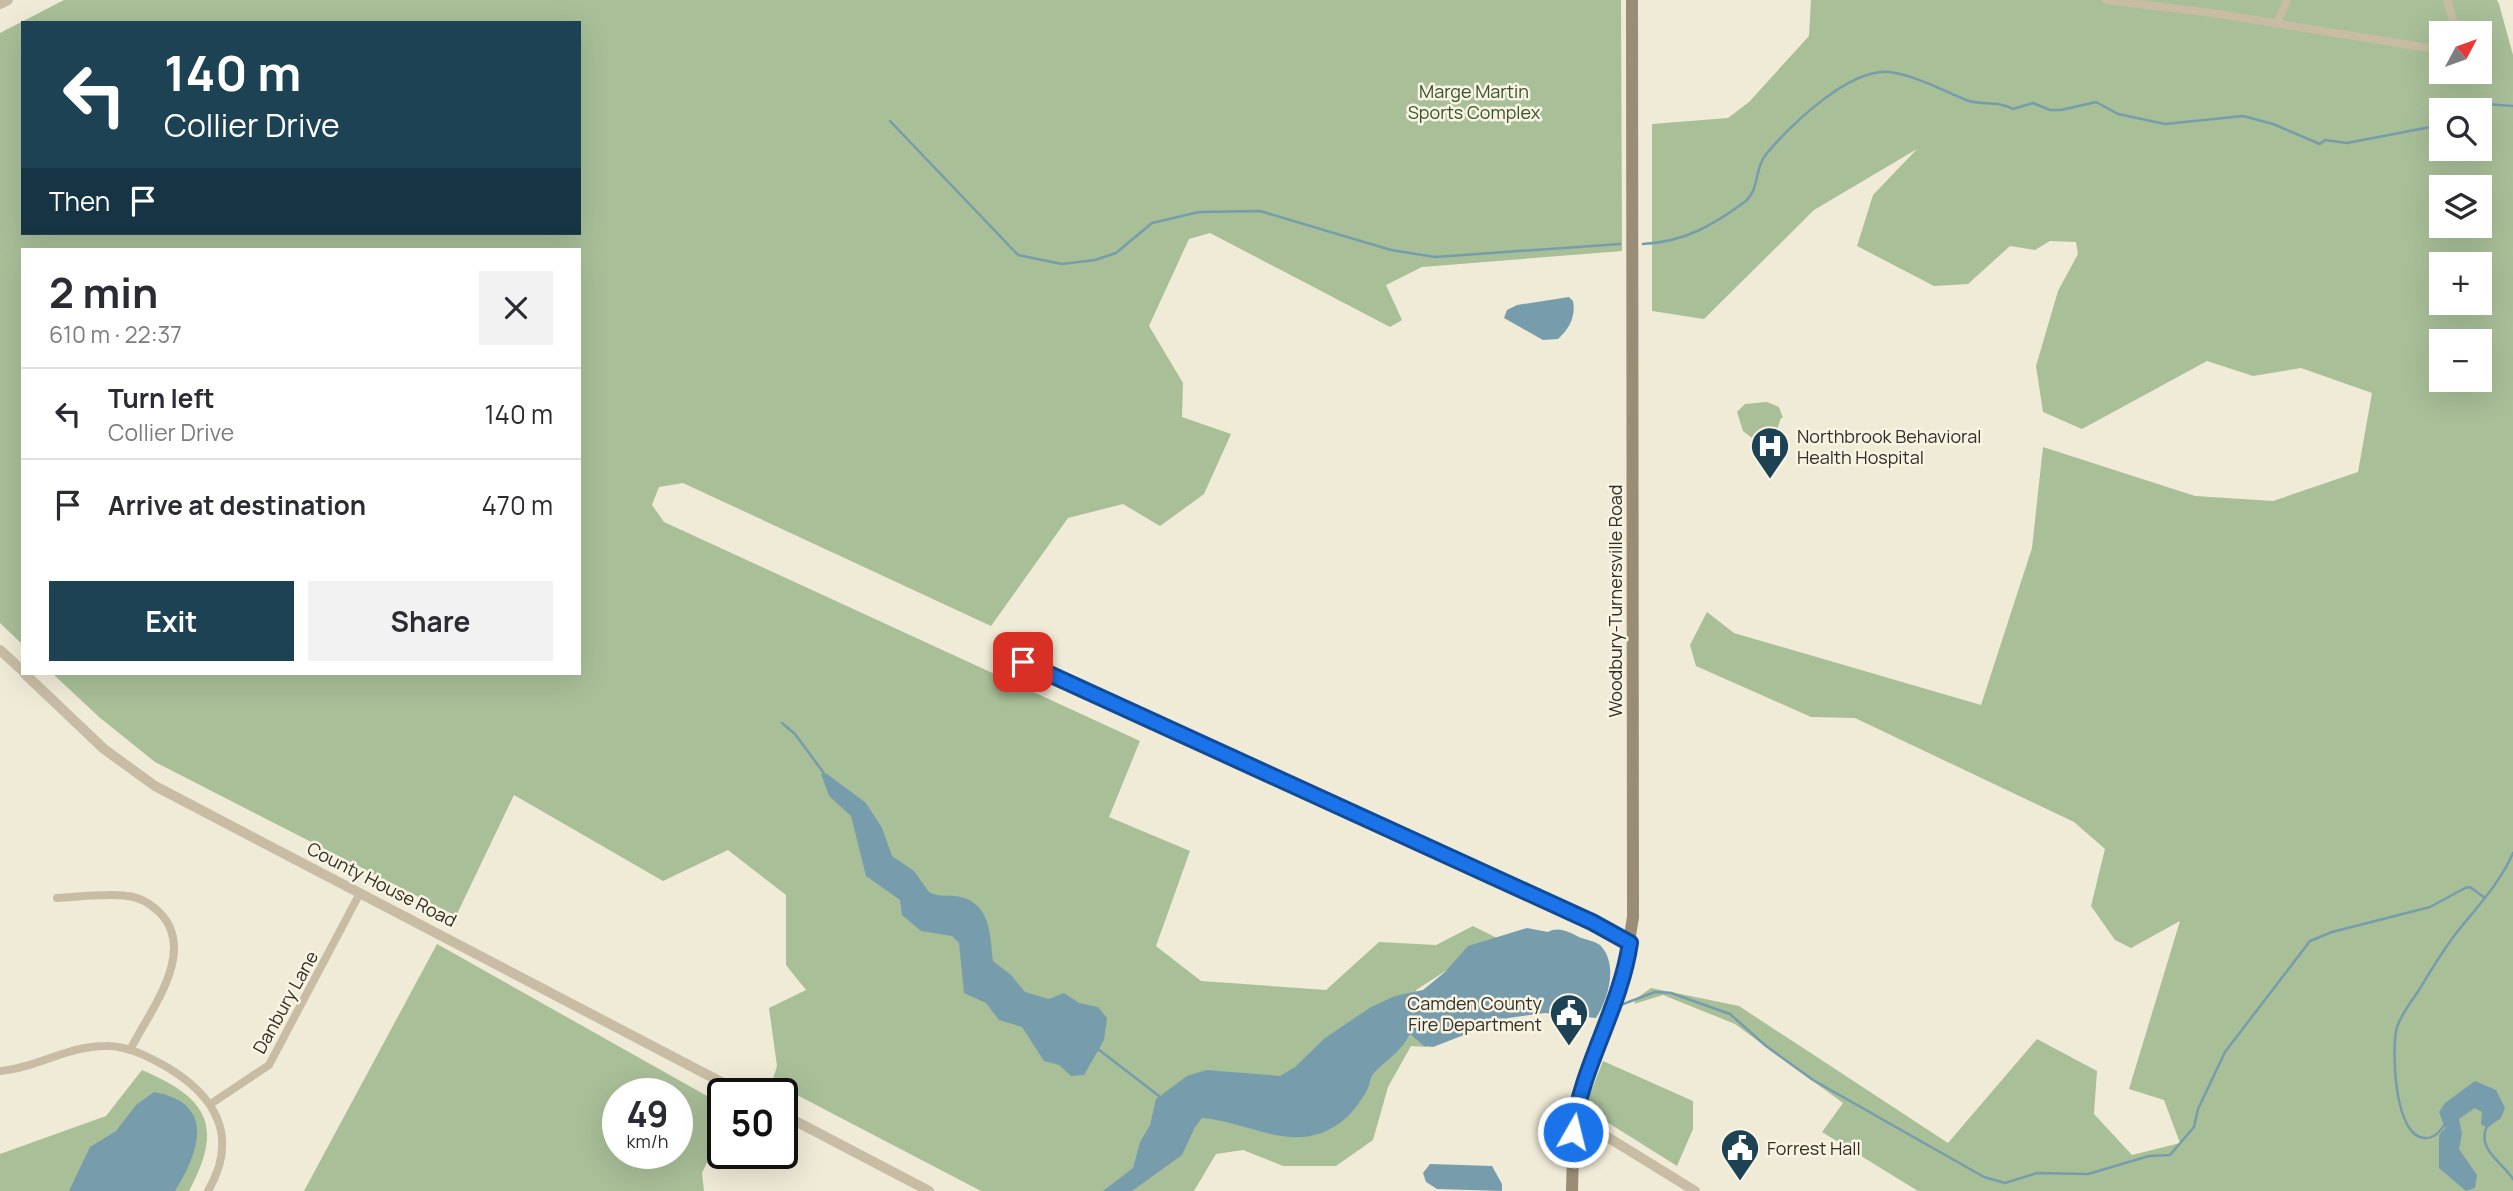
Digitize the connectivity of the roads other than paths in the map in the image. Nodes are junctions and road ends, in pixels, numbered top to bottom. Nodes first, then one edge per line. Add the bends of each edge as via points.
1 (8, 0) edge
2 (1632, 0) edge
3 (2106, 0) edge
4 (2287, 0) edge
5 (2447, 0) edge
6 (0, 4) edge
7 (2453, 21) edge
8 (2277, 24) junction
9 (2429, 48) edge
10 (0, 650) edge
11 (999, 652) dead end
12 (21, 670) edge
13 (26, 675) edge
14 (360, 893) junction
15 (57, 898) dead end
16 (1630, 943) junction
17 (130, 1050) junction
18 (0, 1071) edge
19 (713, 1078) edge
20 (212, 1103) junction
21 (1575, 1117) junction
22 (798, 1122) edge
23 (208, 1191) edge
24 (929, 1191) edge
25 (1572, 1191) edge
26 (1695, 1191) edge

1 - 6 street
2 - 16 main road, Woodbury-Turnersville Road via 1634,885
3 - 8 street
4 - 8 street
5 - 7 street
8 - 9 street
10 - 12 street, County House Road
11 - 16 street
13 - 14 street, County House Road via 104,749 142,778
14 - 19 street, County House Road
14 - 20 street, Danbury Lane via 269,1065
15 - 17 street via 129,896 154,907 170,927 175,948 172,967
16 - 21 main road, Woodbury-Turnersville Road via 1627,964 1577,1098
17 - 18 street via 87,1046
17 - 20 street via 176,1073
20 - 23 street via 221,1147
21 - 25 main road, Woodbury-Turnersville Road
21 - 26 street
22 - 24 street

